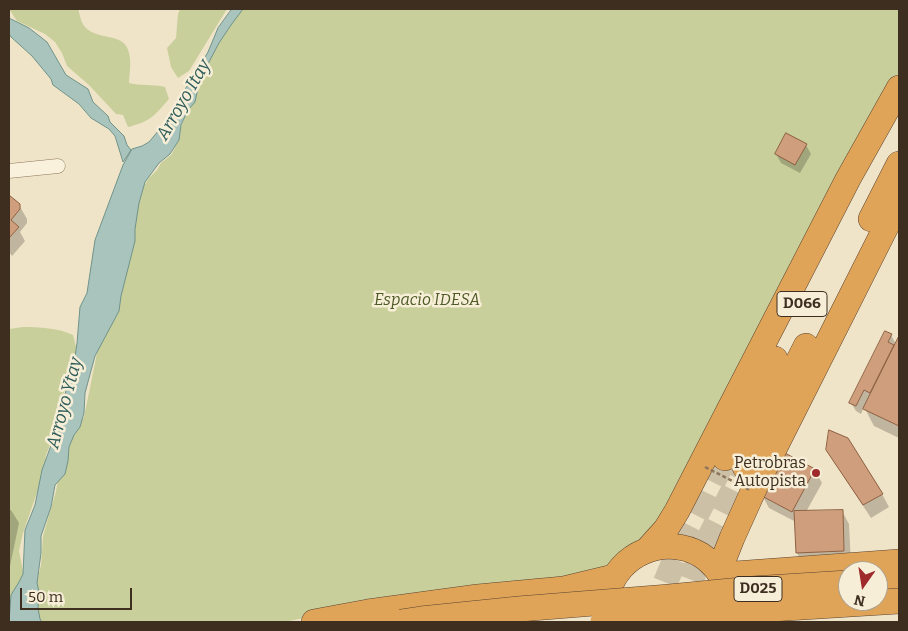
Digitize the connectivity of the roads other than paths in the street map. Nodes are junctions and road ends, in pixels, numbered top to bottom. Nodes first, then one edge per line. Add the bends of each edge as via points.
1 (899, 88) edge
2 (899, 114) edge
3 (899, 164) edge
4 (58, 166) dead end
5 (9, 171) edge
6 (899, 201) edge
7 (741, 516) junction
8 (648, 550) junction
9 (899, 562) edge
10 (785, 569) junction
11 (720, 573) junction
12 (614, 577) junction
13 (838, 584) edge
14 (899, 602) edge
15 (899, 612) edge
16 (314, 622) edge
17 (401, 622) edge
18 (603, 622) edge
19 (608, 622) edge
20 (730, 622) edge
21 (756, 622) edge

1 - 8 highway via 848,179 677,511 666,530
2 - 3 highway, D066 via 731,470
4 - 5 street
6 - 7 highway
7 - 10 highway via 742,540 752,560 765,567
7 - 11 highway
8 - 11 highway via 670,546 687,549 702,556
8 - 12 highway via 634,556
9 - 10 highway
10 - 11 highway
11 - 20 highway via 730,597
12 - 16 highway via 564,589 478,597
12 - 19 highway via 606,603
13 - 17 highway, D025, bridge via 519,609
14 - 18 highway, D025, bridge
15 - 21 highway

